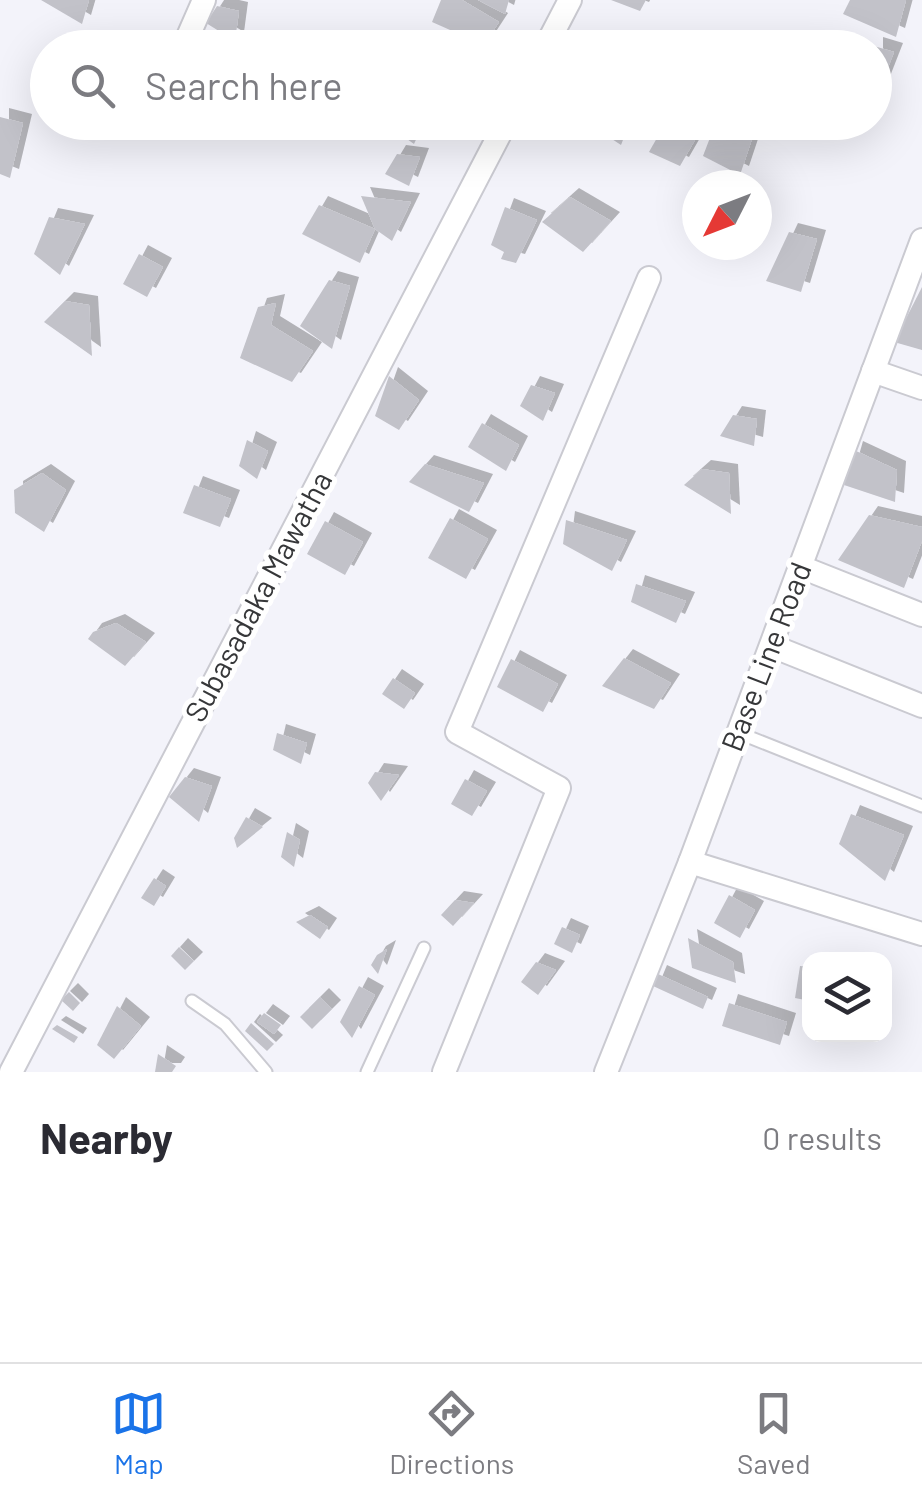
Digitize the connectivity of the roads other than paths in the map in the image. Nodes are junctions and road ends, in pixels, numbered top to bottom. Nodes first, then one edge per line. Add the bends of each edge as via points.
1 (204, 0) edge
2 (570, 0) edge
3 (191, 30) edge
4 (555, 30) edge
5 (497, 140) edge
6 (922, 240) edge
7 (648, 278) dead end
8 (874, 371) junction
9 (922, 388) edge
10 (802, 566) junction
11 (922, 615) edge
12 (772, 646) junction
13 (922, 706) edge
14 (739, 732) junction
15 (922, 806) edge
16 (690, 862) junction
17 (922, 934) edge
18 (424, 948) dead end
19 (192, 1000) dead end
20 (0, 1041) edge
21 (23, 1050) junction
22 (11, 1072) edge
23 (266, 1072) edge
24 (367, 1072) edge
25 (444, 1072) edge
26 (606, 1072) edge

1 - 3 street
2 - 4 street
5 - 21 street, Subasadaka Mawatha
6 - 8 street, Base Line Road
7 - 25 street via 457,732 559,788
8 - 9 street
8 - 10 street, Base Line Road
10 - 11 street
10 - 12 street, Base Line Road
12 - 13 street
12 - 14 street, Base Line Road
14 - 15 lane
14 - 16 street, Base Line Road
16 - 17 street
16 - 26 street, Base Line Road
18 - 24 lane
19 - 23 lane via 225,1024
20 - 21 street
21 - 22 street, Subasadaka Mawatha

